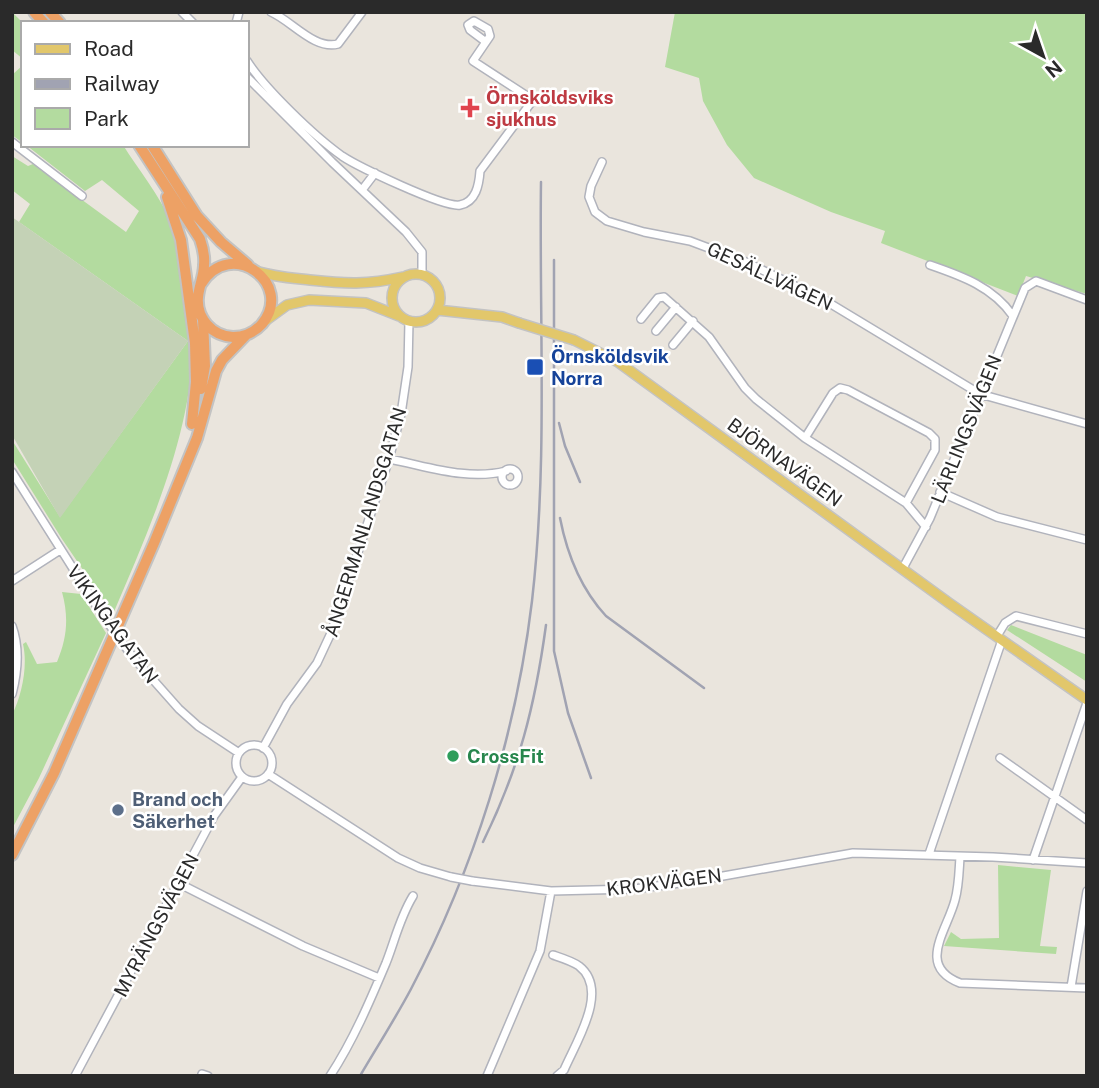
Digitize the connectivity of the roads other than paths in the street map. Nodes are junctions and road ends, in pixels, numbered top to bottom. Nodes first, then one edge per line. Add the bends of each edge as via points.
1 (271, 12) edge
2 (362, 12) edge
3 (486, 42) dead end
4 (248, 62) edge
5 (248, 78) edge
6 (12, 142) edge
7 (140, 147) edge
8 (153, 147) edge
9 (602, 162) dead end
10 (375, 173) junction
11 (161, 181) junction
12 (362, 190) junction
13 (82, 196) dead end
14 (930, 265) dead end
15 (253, 269) junction
16 (422, 275) junction
17 (405, 277) junction
18 (201, 284) junction
19 (1087, 300) edge
20 (676, 307) junction
21 (437, 310) junction
22 (1013, 316) junction
23 (202, 319) junction
24 (405, 319) junction
25 (642, 319) dead end
26 (693, 321) junction
27 (263, 322) junction
28 (656, 331) dead end
29 (246, 335) junction
30 (673, 345) dead end
31 (980, 394) junction
32 (192, 424) junction
33 (1087, 424) edge
34 (805, 438) junction
35 (389, 459) junction
36 (186, 461) junction
37 (12, 472) edge
38 (503, 473) dead end
39 (940, 492) junction
40 (906, 503) junction
41 (926, 527) junction
42 (1087, 540) edge
43 (60, 550) junction
44 (903, 568) junction
45 (12, 581) edge
46 (12, 625) edge
47 (1087, 634) edge
48 (1000, 638) junction
49 (12, 694) edge
50 (1086, 698) edge
51 (263, 748) junction
52 (239, 753) junction
53 (1000, 758) dead end
54 (268, 774) junction
55 (242, 776) junction
56 (1053, 796) junction
57 (1087, 820) edge
58 (929, 854) junction
59 (12, 855) edge
60 (960, 857) junction
61 (1033, 860) junction
62 (1087, 863) edge
63 (178, 883) junction
64 (551, 891) junction
65 (1087, 891) edge
66 (413, 897) dead end
67 (553, 956) dead end
68 (379, 978) junction
69 (1070, 987) junction
70 (1087, 988) edge
71 (75, 1076) edge
72 (330, 1076) edge
73 (487, 1076) edge
74 (557, 1076) edge

1 - 2 street via 320,44 332,46
3 - 10 street via 473,61 533,100 480,171 475,194 465,203 447,204
4 - 10 street via 326,143
5 - 12 street
6 - 13 street
7 - 11 highway
8 - 15 highway via 208,229
9 - 31 street, GESÄLLVÄGEN via 589,197 595,212 607,221 690,240 746,262 826,301
10 - 12 street
11 - 18 highway via 200,239 205,258
11 - 32 highway via 178,230 195,343
12 - 16 street via 419,248
14 - 22 street via 984,288
15 - 17 main road via 279,277 347,285
15 - 18 highway via 222,266
15 - 27 highway via 266,282 270,295 270,309
16 - 17 main road
16 - 21 main road via 439,290
17 - 24 main road via 392,295 394,307
18 - 23 highway
19 - 22 street, LÄRLINGSVÄGEN via 1036,281 1025,288
20 - 25 street via 660,297
20 - 26 street
20 - 28 street
21 - 24 main road via 425,320
21 - 44 main road, BJÖRNAVÄGEN, bridge via 502,317 574,340 618,362
22 - 31 street, LÄRLINGSVÄGEN
23 - 29 highway via 225,336
23 - 32 highway via 205,366
24 - 27 main road via 366,303 304,300 287,305
24 - 35 street, ÅNGERMANLANDSGATAN via 406,383
26 - 30 street
26 - 34 street via 750,394
27 - 29 highway
29 - 36 highway via 216,371
31 - 33 street
31 - 39 street, LÄRLINGSVÄGEN
32 - 36 highway
34 - 40 street
34 - 40 street via 839,388 929,433 935,439 935,450
35 - 38 street via 452,473
35 - 51 street, ÅNGERMANLANDSGATAN via 325,648
36 - 59 highway via 80,716
37 - 43 street, VIKINGAGATAN
39 - 41 street, LÄRLINGSVÄGEN
39 - 42 street via 998,517
40 - 41 street
41 - 44 street, LÄRLINGSVÄGEN
43 - 45 street
43 - 52 street, VIKINGAGATAN, bridge via 132,656 188,718
44 - 48 main road, BJÖRNAVÄGEN
46 - 49 street via 18,659
47 - 48 street via 1016,616 1009,619
48 - 50 main road, BJÖRNAVÄGEN
48 - 58 street
50 - 56 street
51 - 52 street via 250,745
51 - 54 street via 271,760
52 - 55 street via 236,764
53 - 56 street
54 - 55 street via 256,780
54 - 64 street, KROKVÄGEN, bridge via 420,868 451,877
55 - 63 street, MYRÄNGSVÄGEN via 219,807
56 - 57 street
56 - 61 street
58 - 60 street, KROKVÄGEN
58 - 64 street, KROKVÄGEN via 853,853 667,885
60 - 61 street, KROKVÄGEN
60 - 69 street via 955,899 936,955 942,972 960,983
61 - 62 street, KROKVÄGEN
63 - 68 street via 303,946
63 - 71 street, MYRÄNGSVÄGEN
64 - 73 street via 540,951
65 - 69 street
66 - 68 street
67 - 74 street via 586,972 593,995 564,1070
68 - 72 street
69 - 70 street

